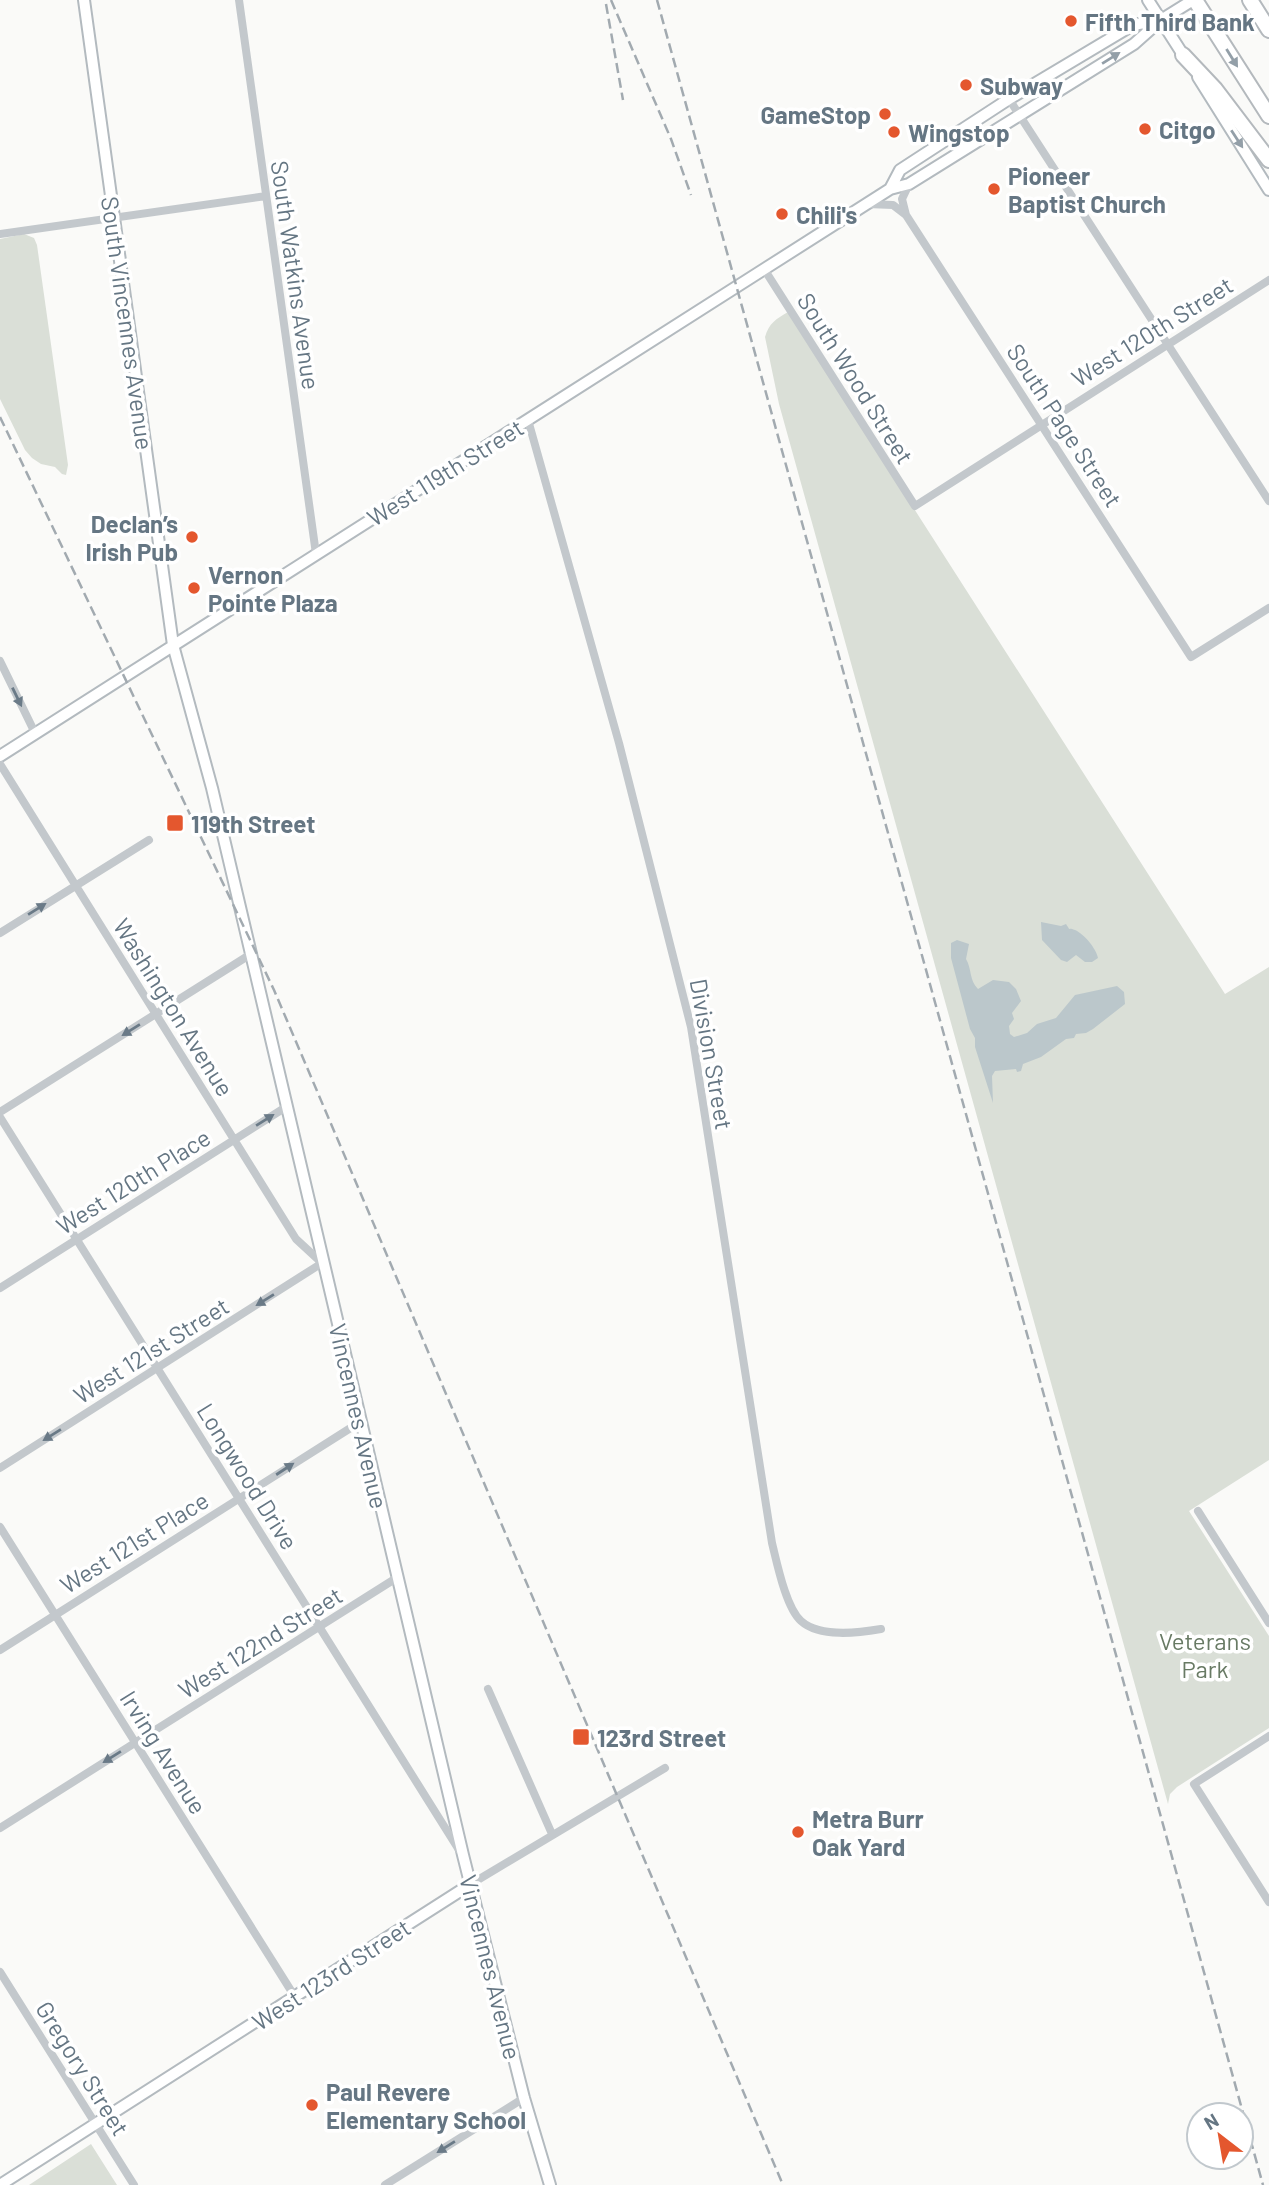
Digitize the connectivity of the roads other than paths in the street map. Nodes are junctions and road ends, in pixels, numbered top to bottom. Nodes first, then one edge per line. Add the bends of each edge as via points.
1 (84, 0) edge
2 (239, 0) edge
3 (1148, 0) edge
4 (1194, 0) edge
5 (1250, 0) edge
6 (1161, 20) junction
7 (1269, 30) edge
8 (1183, 55) junction
9 (1009, 99) junction
10 (1020, 115) junction
11 (1269, 116) edge
12 (1269, 160) edge
13 (909, 184) junction
14 (890, 189) junction
15 (1269, 190) edge
16 (265, 197) junction
17 (867, 204) junction
18 (906, 215) junction
19 (113, 218) junction
20 (0, 234) edge
21 (764, 269) junction
22 (1269, 280) edge
23 (1169, 343) junction
24 (528, 420) junction
25 (1043, 424) junction
26 (1269, 501) edge
27 (915, 506) joint
28 (316, 554) junction
29 (1269, 608) edge
30 (173, 645) junction
31 (0, 661) edge
32 (35, 733) junction
33 (0, 756) edge
34 (0, 764) edge
35 (149, 840) dead end
36 (75, 885) junction
37 (0, 933) edge
38 (251, 954) junction
39 (156, 1014) junction
40 (286, 1107) junction
41 (0, 1115) edge
42 (234, 1140) junction
43 (77, 1239) junction
44 (322, 1264) junction
45 (0, 1288) edge
46 (158, 1368) junction
47 (360, 1422) junction
48 (0, 1468) edge
49 (239, 1499) junction
50 (1198, 1511) dead end
51 (0, 1527) edge
52 (398, 1577) junction
53 (55, 1615) junction
54 (1269, 1623) edge
55 (320, 1627) junction
56 (881, 1629) dead end
57 (0, 1650) edge
58 (488, 1689) dead end
59 (1269, 1736) edge
60 (135, 1743) junction
61 (665, 1768) dead end
62 (0, 1828) edge
63 (552, 1834) junction
64 (463, 1855) junction
65 (471, 1884) junction
66 (1269, 1902) edge
67 (0, 1972) edge
68 (295, 1997) junction
69 (524, 2098) junction
70 (95, 2125) junction
71 (0, 2185) edge
72 (134, 2185) edge
73 (385, 2185) edge
74 (550, 2185) edge

1 - 19 main road, South Vincennes Avenue
2 - 16 street, South Watkins Avenue
3 - 6 main road
4 - 6 main road, West 119th Street
4 -> 11 highway
5 - 7 highway
6 - 8 main road
6 - 9 main road, West 119th Street via 1133,25
10 -> 6 main road, West 119th Street via 1143,38
8 - 12 highway
8 -> 15 main road
9 - 10 street
9 - 14 main road, West 119th Street via 900,170
10 - 13 main road, West 119th Street
10 - 23 street
13 - 14 main road, West 119th Street
13 - 18 street via 902,199
14 - 17 main road, West 119th Street
16 - 19 street
16 - 28 street, South Watkins Avenue
17 - 18 street via 893,205
17 - 21 main road, West 119th Street
18 - 25 street, South Page Street
19 - 20 street
19 - 30 main road, South Vincennes Avenue
21 - 24 main road, West 119th Street
21 - 27 street, South Wood Street
22 - 23 street, West 120th Street
23 - 25 street, West 120th Street
23 - 26 street
24 - 28 main road, West 119th Street
24 - 56 street, Division Street via 619,743 691,1027 772,1543 786,1595 800,1620 821,1631
25 - 27 street, West 120th Street
25 - 29 street, South Page Street via 1191,657
28 - 30 main road, West 119th Street
30 - 32 main road, West 119th Street
30 - 38 main road, Vincennes Avenue
31 -> 32 street
32 - 33 main road, West 119th Street
34 - 36 street, Washington Avenue
35 - 36 street
37 -> 36 street
36 - 39 street, Washington Avenue
38 - 39 street
38 - 40 main road, Vincennes Avenue
39 -> 41 street
39 - 42 street, Washington Avenue
42 -> 40 street, West 120th Place
40 - 44 main road, Vincennes Avenue
41 - 43 street, Longwood Drive
42 - 43 street, West 120th Place
42 - 44 street, Washington Avenue via 296,1239
43 - 45 street, West 120th Place
43 - 46 street, Longwood Drive
44 -> 46 street, West 121st Street
44 - 47 main road, Vincennes Avenue
46 -> 48 street, West 121st Street
46 - 49 street, Longwood Drive
49 -> 47 street, West 121st Place
47 - 52 main road, Vincennes Avenue
49 - 53 street, West 121st Place
49 - 55 street, Longwood Drive
50 - 54 street
51 - 53 street, Irving Avenue
52 - 55 street, West 122nd Street
52 - 64 main road, Vincennes Avenue
53 - 57 street, West 121st Place
53 - 60 street, Irving Avenue
55 - 60 street, West 122nd Street
55 - 64 street, Longwood Drive
58 - 63 street
59 - 66 street via 1194,1784
60 -> 62 street, West 122nd Street
60 - 68 street, Irving Avenue
61 - 63 street, West 123rd Street
63 - 65 street, West 123rd Street
64 - 65 main road, Vincennes Avenue
65 - 68 main road, West 123rd Street
65 - 69 main road, Vincennes Avenue
67 - 70 street, Gregory Street
68 - 70 main road, West 123rd Street
69 -> 73 street
69 - 74 main road, Vincennes Avenue
70 - 71 main road, West 123rd Street
70 - 72 street, Gregory Street

